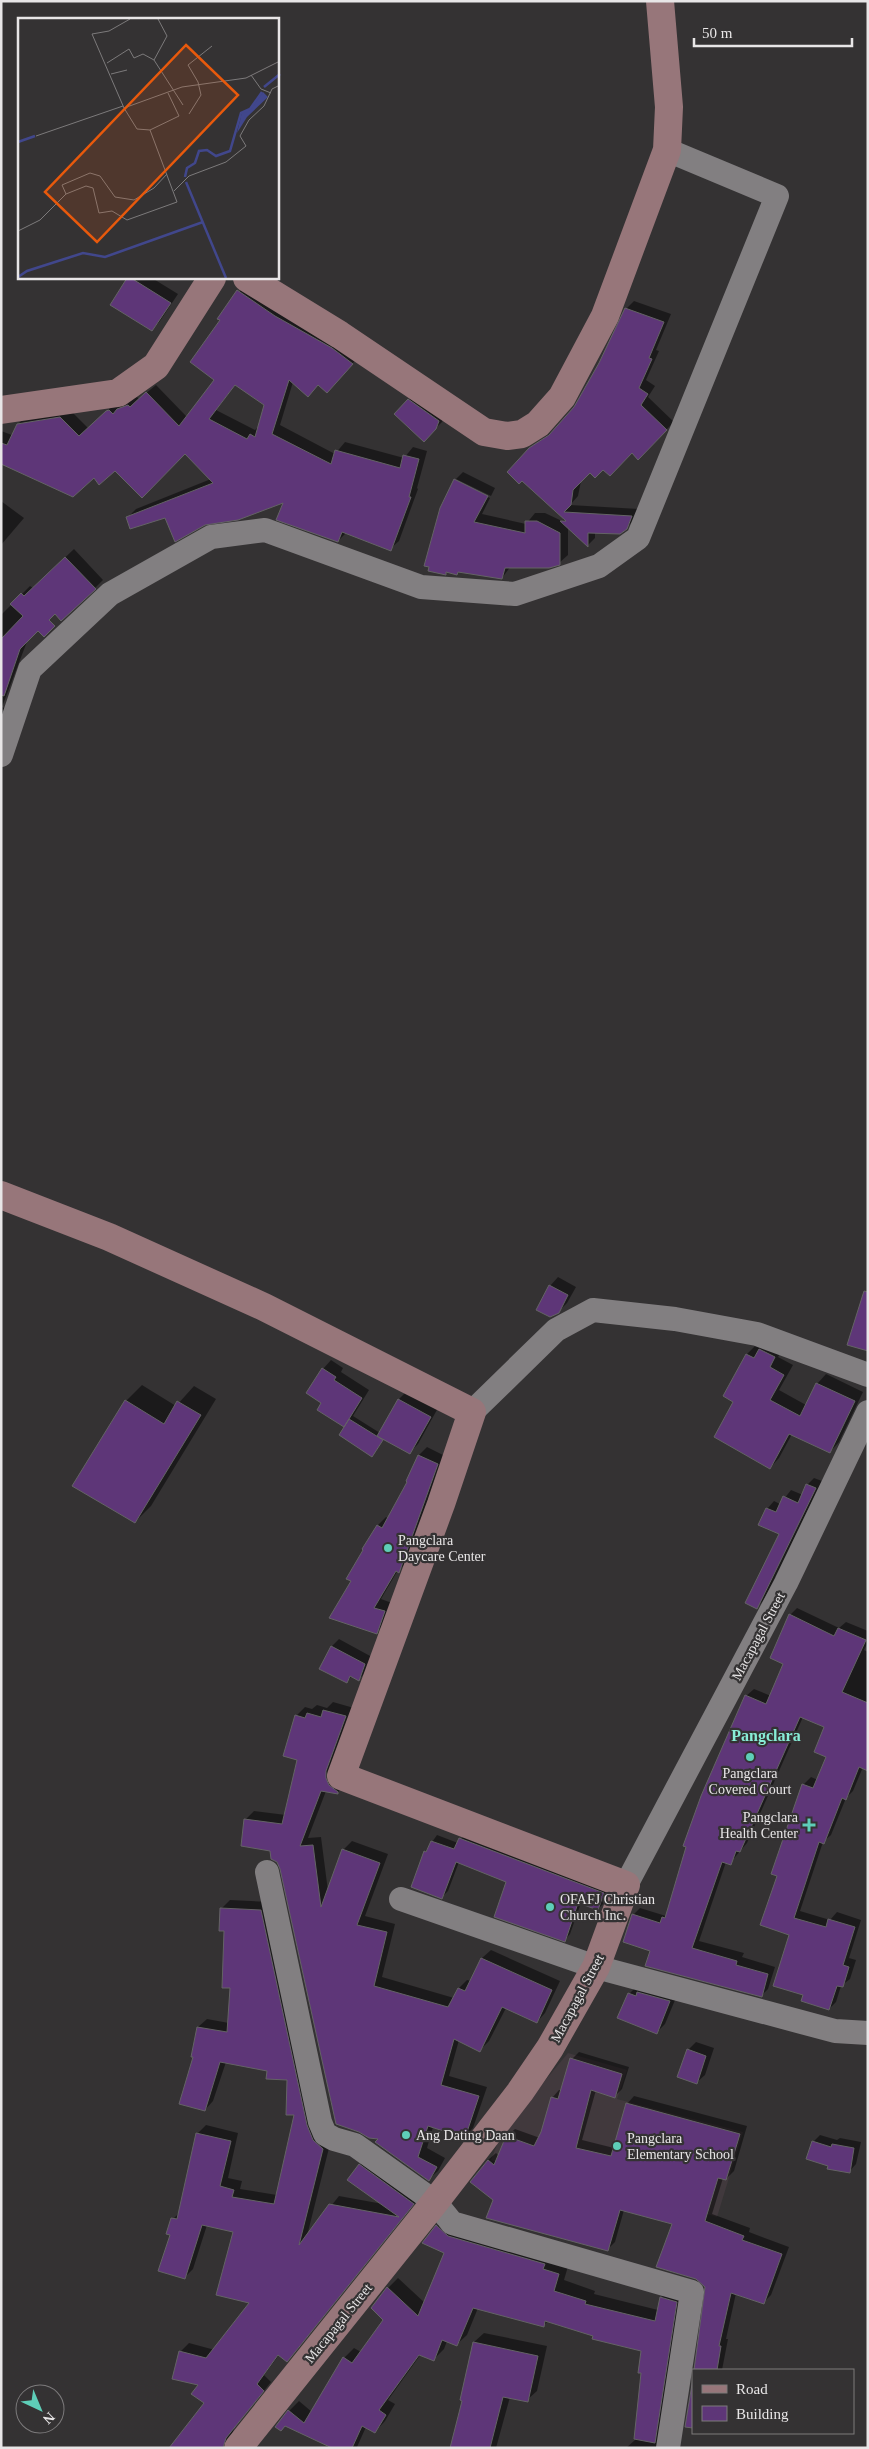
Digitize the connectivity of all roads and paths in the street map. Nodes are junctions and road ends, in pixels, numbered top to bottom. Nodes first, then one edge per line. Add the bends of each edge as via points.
1 (660, 1) edge
2 (667, 150) junction
3 (211, 279) edge
4 (249, 279) edge
5 (1, 410) edge
6 (1, 755) edge
7 (1, 1195) edge
8 (868, 1374) edge
9 (472, 1412) junction
10 (868, 1412) edge
11 (267, 1872) dead end
12 (626, 1885) junction
13 (401, 1899) dead end
14 (596, 1967) junction
15 (868, 2033) edge
16 (435, 2202) junction
17 (238, 2448) edge
18 (668, 2448) edge

1 - 2 street via 669,107
2 - 4 street via 605,316 562,397 538,424 522,434 507,436 484,432 340,335
2 - 6 street via 777,196 638,538 599,566 514,594 421,586 265,530 212,537 110,594 30,669
3 - 5 street via 156,366 118,393
7 - 9 street via 109,1237 256,1304
8 - 9 street via 757,1334 675,1319 593,1310 556,1330
9 - 12 street via 341,1776
10 - 12 street, Macapagal Street via 786,1583
11 - 16 street via 325,2134 334,2140 355,2145
12 - 14 street, Macapagal Street
13 - 14 street
14 - 15 street via 835,2031
14 - 16 street, Macapagal Street via 526,2084
16 - 17 street, Macapagal Street
16 - 18 street via 452,2223 692,2292

